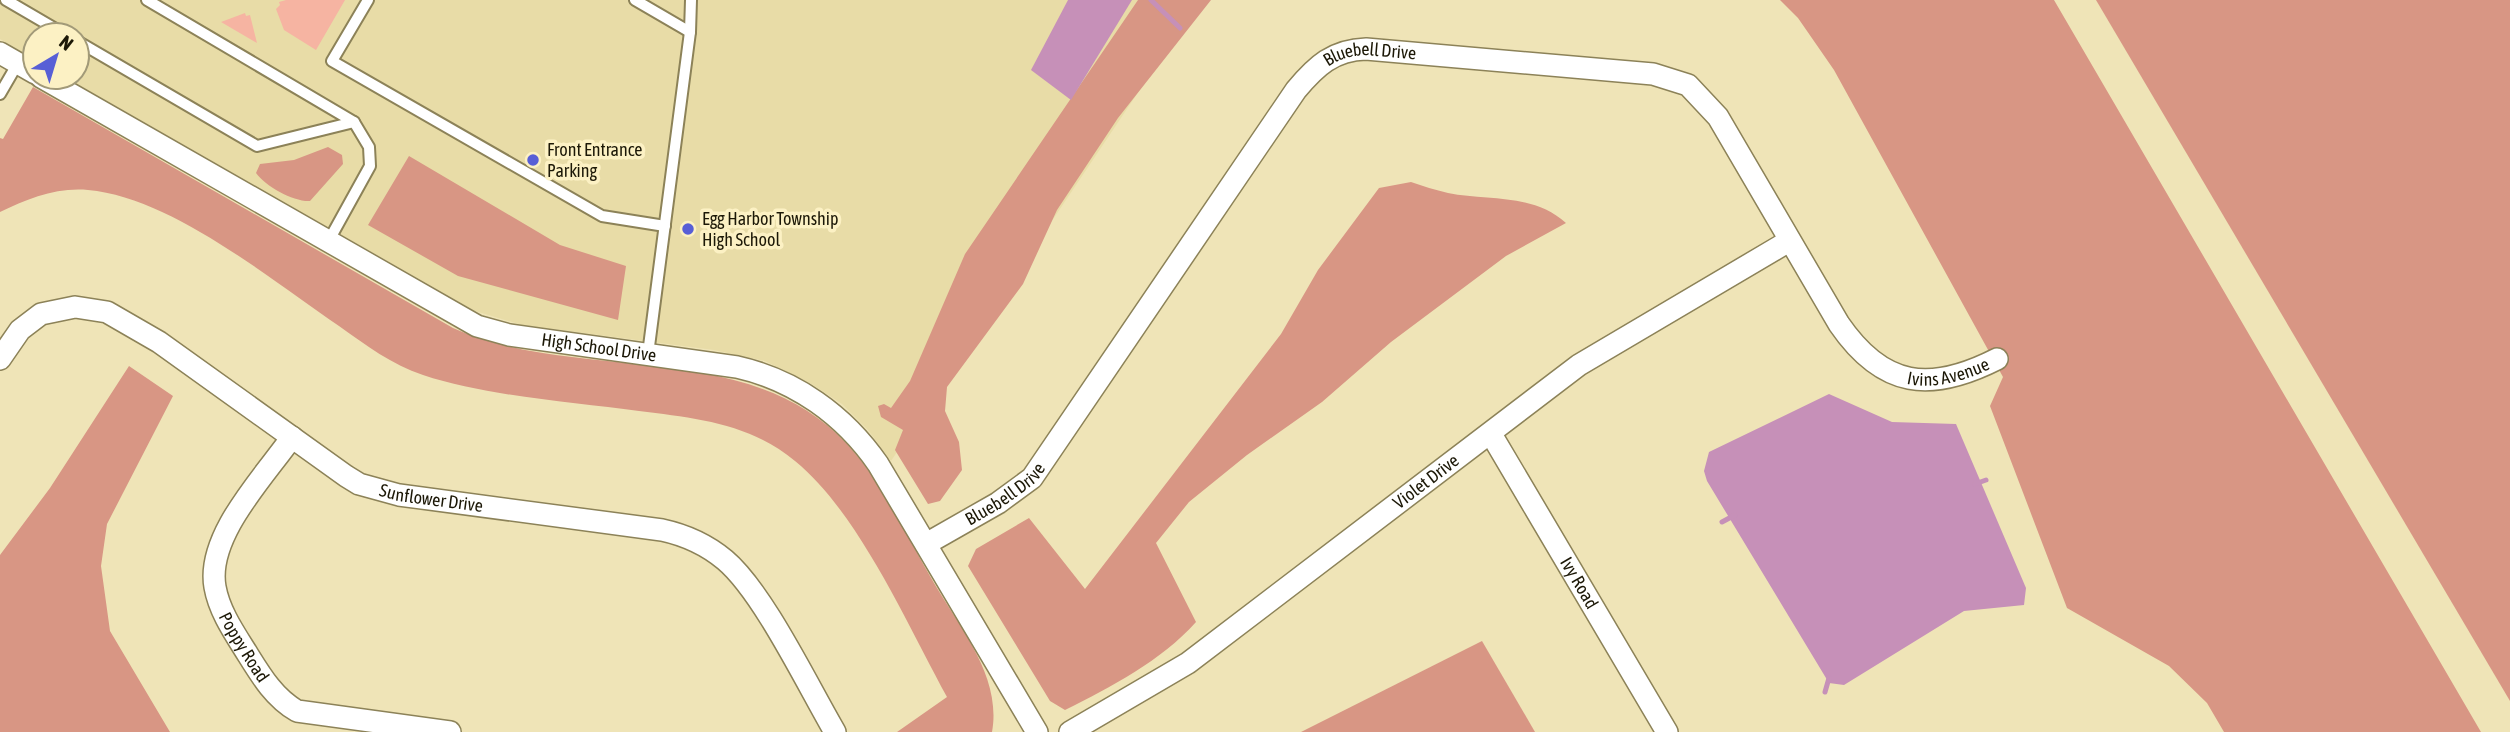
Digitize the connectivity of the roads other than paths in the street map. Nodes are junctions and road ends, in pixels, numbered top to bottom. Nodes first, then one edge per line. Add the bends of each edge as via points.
1 (6, 0) edge
2 (146, 0) edge
3 (368, 0) edge
4 (635, 0) edge
5 (691, 0) edge
6 (42, 21) edge
7 (690, 32) junction
8 (91, 49) edge
9 (18, 63) edge
10 (65, 91) edge
11 (0, 94) edge
12 (354, 122) junction
13 (665, 226) junction
14 (328, 242) junction
15 (1789, 242) junction
16 (648, 354) junction
17 (0, 359) edge
18 (1997, 359) dead end
19 (1896, 374) joint
20 (1491, 434) junction
21 (292, 437) junction
22 (926, 544) junction
23 (450, 732) edge
24 (835, 732) edge
25 (1037, 732) edge
26 (1070, 732) edge
27 (1667, 732) edge

1 - 6 lane
2 - 12 lane
3 - 13 lane via 332,61 601,216
4 - 7 lane
5 - 7 lane
7 - 13 lane
8 - 12 lane via 257,146
9 - 11 lane
10 - 14 street, High School Drive
12 - 14 lane via 369,147 370,166
13 - 16 lane
14 - 16 street, High School Drive via 492,331
15 - 19 street, Bluebell Drive via 1853,345
15 - 20 street, Violet Drive via 1580,365
15 - 22 street, Bluebell Drive via 1718,117 1688,85 1653,74 1366,49 1345,51 1315,66 1296,90 1032,478
16 - 22 street, High School Drive via 752,370 821,405 869,451
17 - 21 street, Sunflower Drive via 20,330 41,314 75,306 101,310 159,341
18 - 19 street, Ivins Avenue via 1964,375 1938,380
20 - 26 street, Violet Drive via 1188,663
20 - 27 street, Ivy Road
21 - 23 street, Poppy Road via 217,548 215,586 222,610 261,676 297,711
21 - 24 street, Sunflower Drive via 346,476 372,488 662,530 701,544 724,559 744,581
22 - 25 street, High School Drive

